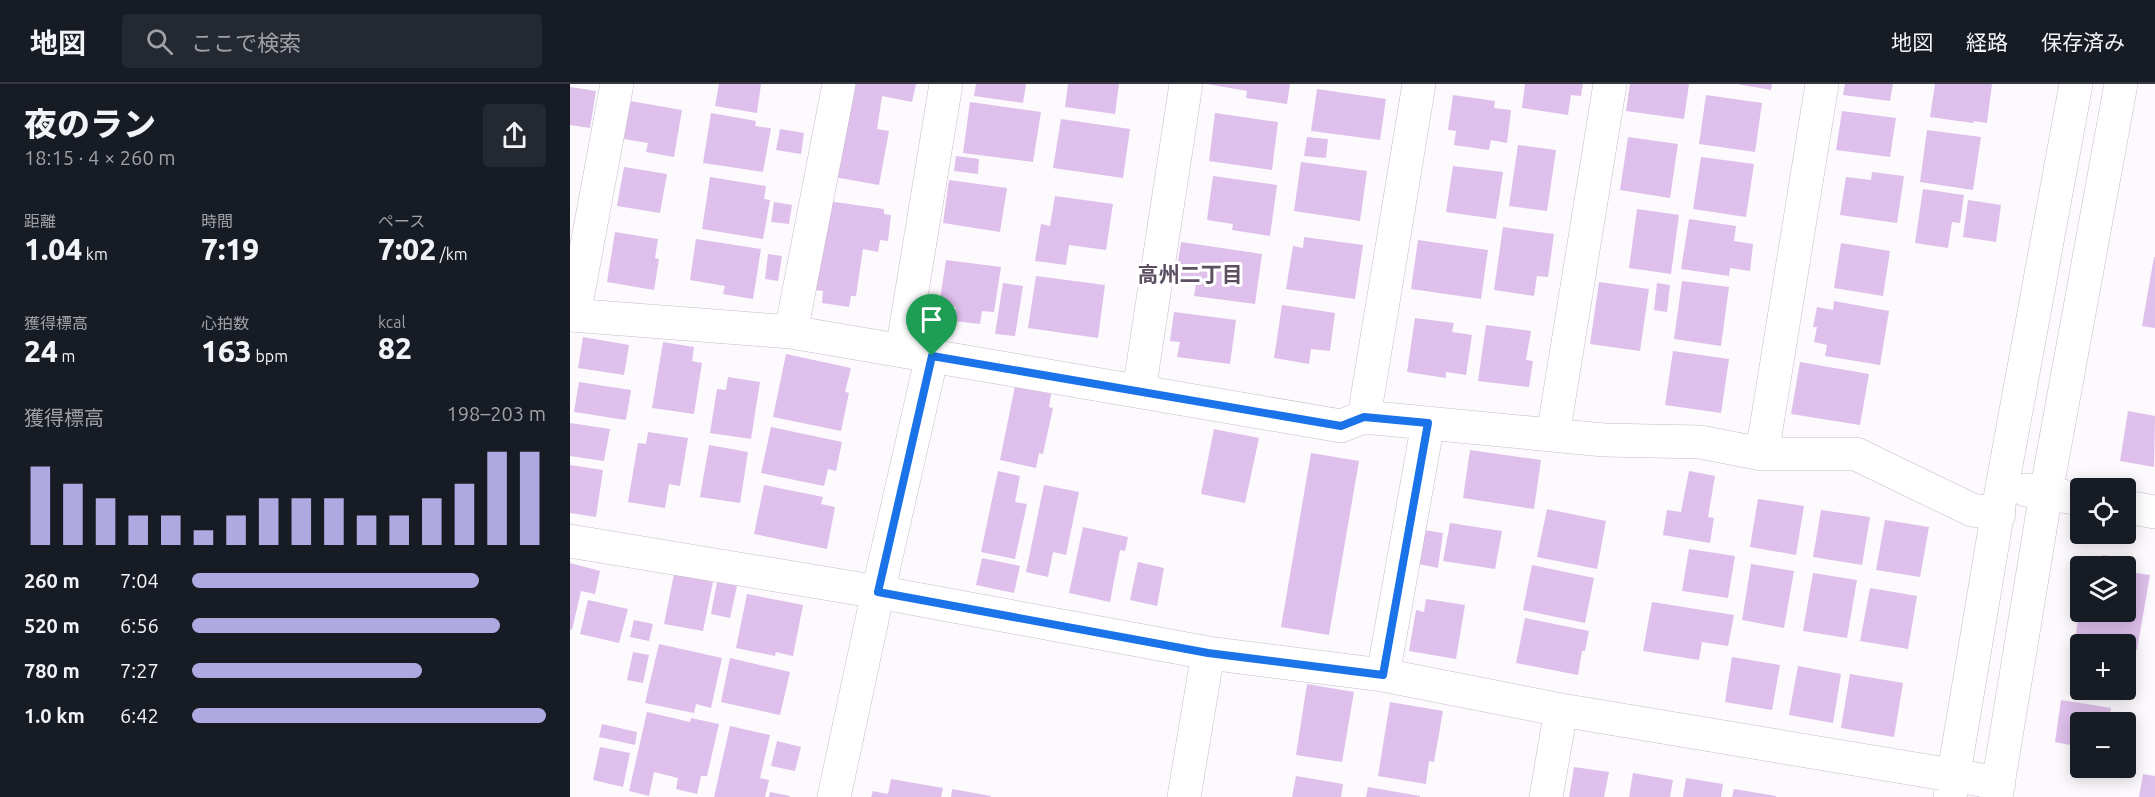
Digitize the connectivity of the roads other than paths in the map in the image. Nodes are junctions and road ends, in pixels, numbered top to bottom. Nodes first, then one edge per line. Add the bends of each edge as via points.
1 (617, 84) edge
2 (839, 84) edge
3 (946, 84) edge
4 (1186, 84) edge
5 (1419, 84) edge
6 (1610, 84) edge
7 (1822, 84) edge
8 (2076, 84) edge
9 (2121, 84) edge
10 (572, 315) edge
11 (791, 332) junction
12 (917, 354) junction
13 (1138, 392) junction
14 (1364, 417) junction
15 (1428, 423) junction
16 (1553, 435) junction
17 (1762, 454) junction
18 (2046, 493) junction
19 (2070, 497) edge
20 (2000, 501) junction
21 (2136, 509) edge
22 (2155, 512) edge
23 (570, 541) edge
24 (878, 592) junction
25 (1208, 653) junction
26 (1383, 675) junction
27 (1561, 711) junction
28 (1952, 787) edge
29 (1998, 790) edge
30 (834, 797) edge
31 (1184, 797) edge
32 (1546, 797) edge

1 - 10 street
2 - 11 street
3 - 12 street
4 - 13 street
5 - 14 street
6 - 16 street
7 - 17 street
8 - 20 street
9 - 18 street
10 - 11 street
11 - 12 street
12 - 13 street
12 - 24 street
13 - 14 street via 1341,426
14 - 15 street
15 - 16 street
15 - 26 street
16 - 17 street via 1700,442
17 - 20 street via 1856,454 1971,510
18 - 19 street
18 - 20 street
18 - 29 street
20 - 28 street
21 - 22 street
23 - 24 street
24 - 25 street
24 - 30 street
25 - 26 street
25 - 31 street
26 - 27 street
27 - 28 street
27 - 32 street
28 - 29 street

